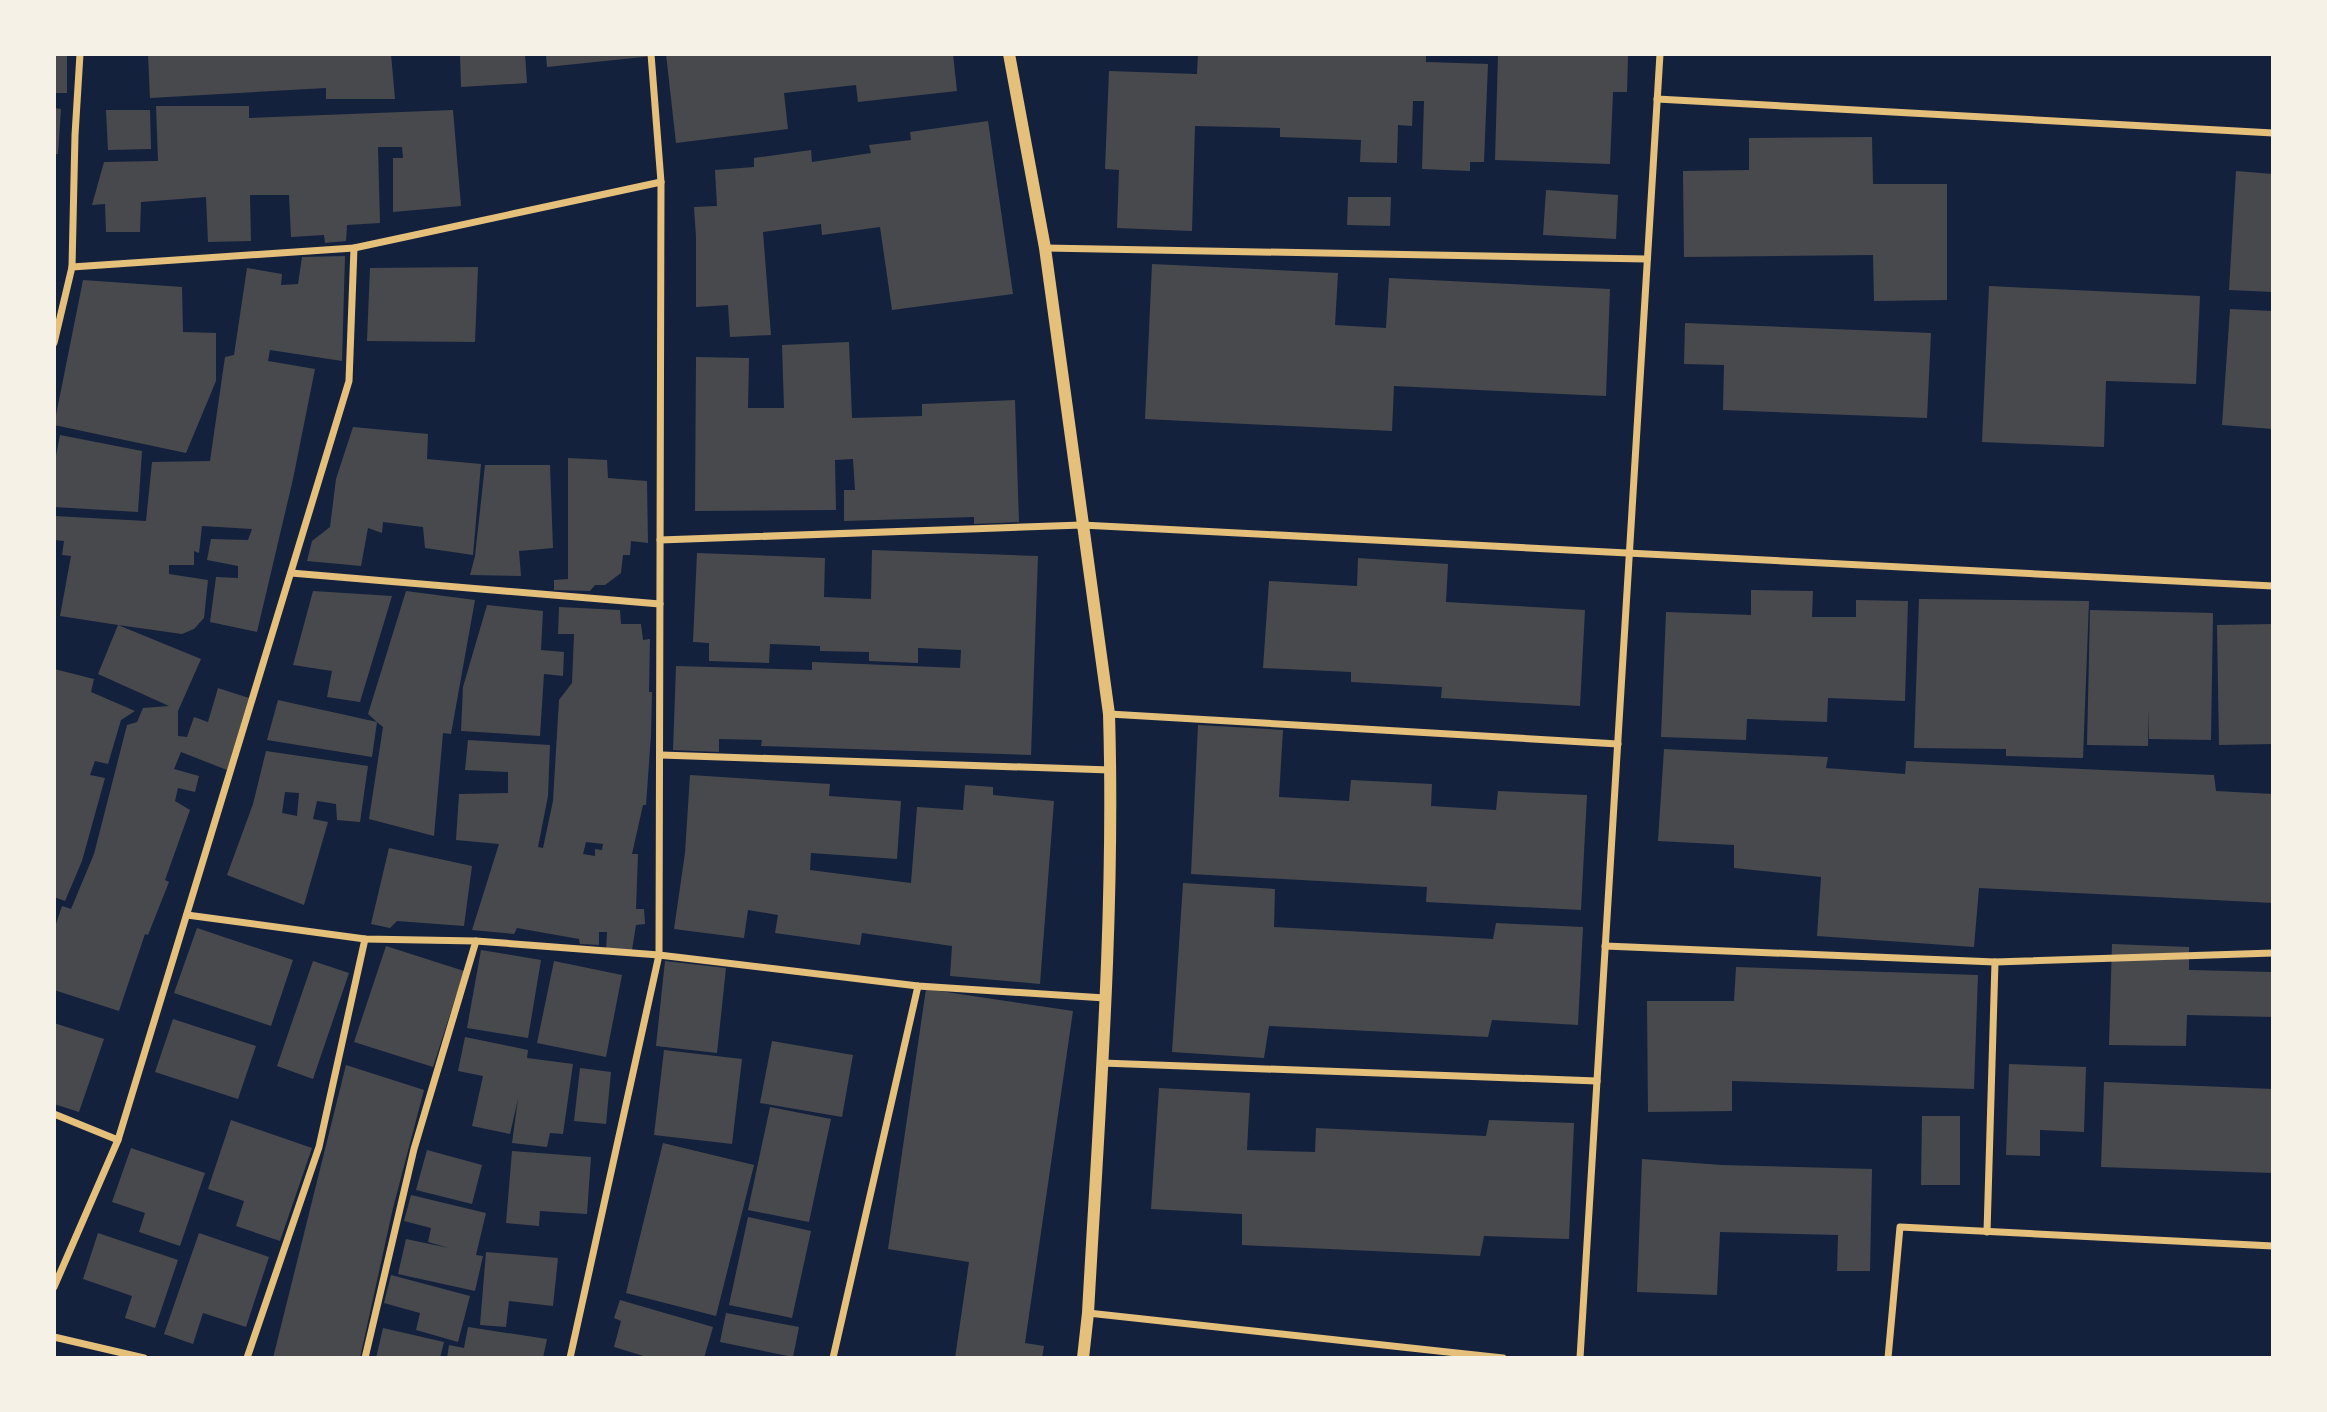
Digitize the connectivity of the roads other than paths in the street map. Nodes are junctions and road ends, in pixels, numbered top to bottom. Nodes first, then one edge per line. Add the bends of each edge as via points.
1 (80, 54) edge
2 (651, 54) edge
3 (1009, 54) edge
4 (1660, 54) edge
5 (1657, 99) junction
6 (2273, 133) edge
7 (661, 182) junction
8 (354, 248) junction
9 (1045, 248) junction
10 (1647, 259) junction
11 (72, 267) junction
12 (54, 343) edge
13 (1082, 525) junction
14 (660, 540) junction
15 (1630, 553) junction
16 (291, 573) junction
17 (2273, 586) edge
18 (660, 604) junction
19 (1109, 713) junction
20 (1618, 744) junction
21 (661, 755) junction
22 (1111, 770) junction
23 (187, 915) junction
24 (365, 939) junction
25 (476, 941) junction
26 (1605, 946) junction
27 (2273, 953) edge
28 (659, 955) junction
29 (1995, 962) junction
30 (918, 986) junction
31 (1105, 998) junction
32 (1102, 1063) junction
33 (1597, 1081) junction
34 (54, 1114) edge
35 (118, 1140) junction
36 (1987, 1232) junction
37 (2273, 1246) edge
38 (54, 1287) edge
39 (1088, 1313) junction
40 (54, 1337) edge
41 (144, 1358) edge
42 (247, 1358) edge
43 (365, 1358) edge
44 (570, 1358) edge
45 (833, 1358) edge
46 (1083, 1358) edge
47 (1503, 1358) edge
48 (1580, 1358) edge
49 (1888, 1358) edge

1 - 11 street
2 - 7 street
3 - 9 street
4 - 5 street
5 - 6 street
5 - 10 street
7 - 8 street
7 - 14 street
8 - 11 street
8 - 16 street via 349,381
9 - 10 street
9 - 13 street
10 - 15 street
11 - 12 street
13 - 14 street
13 - 15 street
13 - 19 street
14 - 18 street
15 - 17 street
15 - 20 street
16 - 18 street
16 - 23 street
18 - 21 street
19 - 20 street
19 - 22 street
20 - 26 street
21 - 22 street
21 - 28 street
22 - 31 street
23 - 24 street
23 - 35 street
24 - 25 street
24 - 42 street via 319,1147
25 - 28 street
25 - 43 street via 414,1149
26 - 29 street
26 - 33 street
27 - 29 street
28 - 30 street
28 - 44 street
29 - 36 street
30 - 31 street
30 - 45 street
31 - 32 street
32 - 33 street
32 - 39 street
33 - 48 street
34 - 35 street
35 - 38 street
36 - 37 street
36 - 49 street via 1900,1227
39 - 46 street
39 - 47 street
40 - 41 street

